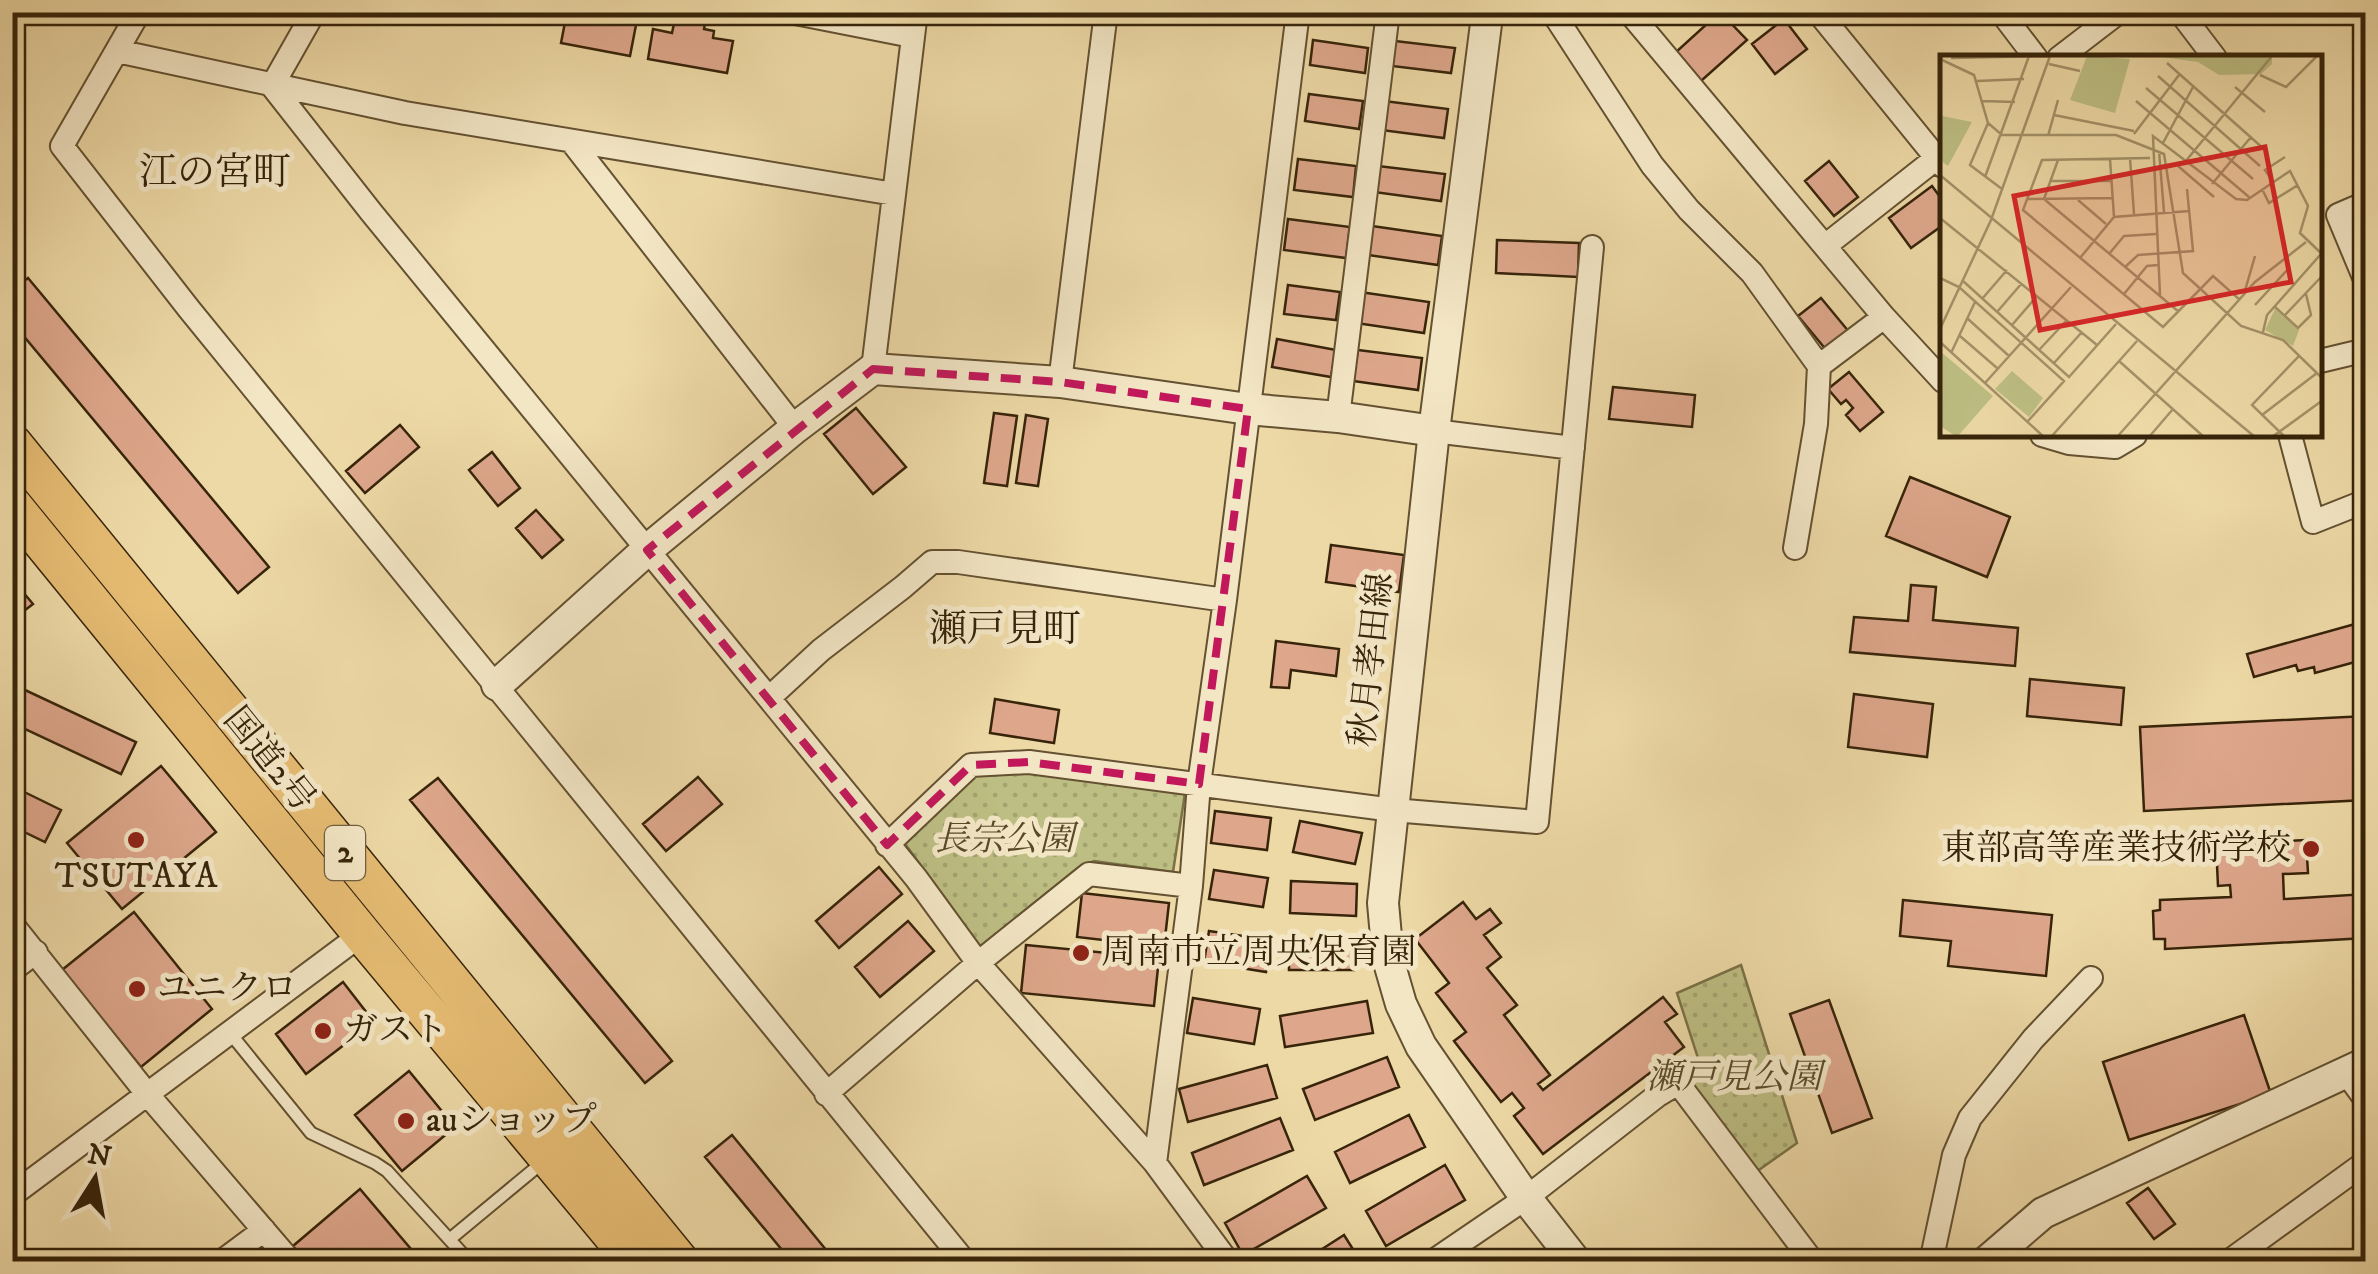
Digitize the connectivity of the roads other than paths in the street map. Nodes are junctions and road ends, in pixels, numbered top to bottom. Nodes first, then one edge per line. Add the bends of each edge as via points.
1 (139, 12) edge
2 (314, 12) edge
3 (790, 12) edge
4 (1106, 12) edge
5 (1298, 12) edge
6 (1388, 12) edge
7 (1484, 12) edge
8 (1629, 12) edge
9 (1818, 12) edge
10 (2001, 12) edge
11 (2120, 12) edge
12 (2180, 12) edge
13 (2361, 12) edge
14 (1554, 16) dead end
15 (2366, 18) edge
16 (914, 24) edge
17 (117, 51) junction
18 (2034, 55) edge
19 (2064, 55) edge
20 (2213, 55) edge
21 (272, 86) junction
22 (572, 142) junction
23 (1940, 158) edge
24 (1940, 160) edge
25 (894, 194) junction
26 (2366, 203) edge
27 (1825, 246) junction
28 (1592, 247) dead end
29 (2366, 282) edge
30 (1884, 317) junction
31 (2366, 350) edge
32 (2323, 361) edge
33 (1819, 366) junction
34 (873, 369) junction
35 (1940, 378) edge
36 (1060, 382) junction
37 (1248, 409) junction
38 (1338, 417) junction
39 (795, 428) junction
40 (1434, 432) junction
41 (2052, 438) edge
42 (2130, 438) edge
43 (2291, 438) edge
44 (12, 443) edge
45 (1574, 448) junction
46 (2366, 500) edge
47 (12, 505) edge
48 (1795, 548) dead end
49 (646, 550) junction
50 (1225, 600) junction
51 (496, 685) junction
52 (769, 698) junction
53 (1199, 784) junction
54 (1393, 810) junction
55 (887, 846) junction
56 (1190, 886) junction
57 (12, 924) edge
58 (362, 934) junction
59 (36, 952) junction
60 (978, 963) junction
61 (12, 970) edge
62 (2091, 978) dead end
63 (230, 1033) junction
64 (2356, 1068) edge
65 (826, 1094) junction
66 (148, 1095) junction
67 (2366, 1100) edge
68 (548, 1157) junction
69 (2366, 1162) edge
70 (1155, 1163) junction
71 (12, 1195) edge
72 (1526, 1198) junction
73 (264, 1230) junction
74 (450, 1240) junction
75 (220, 1262) edge
76 (290, 1262) edge
77 (470, 1262) edge
78 (635, 1262) edge
79 (680, 1262) edge
80 (965, 1262) edge
81 (1228, 1262) edge
82 (1432, 1262) edge
83 (1576, 1262) edge
84 (1814, 1262) edge
85 (1931, 1262) edge
86 (1986, 1262) edge
87 (2228, 1262) edge

1 - 17 street
2 - 21 street
3 - 16 street
4 - 36 street
5 - 37 street
6 - 38 street
7 - 40 street, 秋月孝田線
8 - 27 street
9 - 23 street
10 - 18 street
11 - 19 street
12 - 20 street
13 - 15 street
14 - 33 street via 1652,165 1752,273
16 - 25 street
17 - 21 street
17 - 51 street via 62,146
21 - 22 street
21 - 49 street
22 - 25 street
22 - 39 street
24 - 27 street
25 - 34 street
26 - 29 street via 2338,215
27 - 30 street
28 - 45 street
30 - 33 street
30 - 35 street
31 - 32 street
33 - 48 street
34 - 36 street
34 - 39 street
36 - 37 street
37 - 38 street
37 - 50 street
38 - 40 street
39 - 49 street
40 - 45 street
40 - 54 street, 秋月孝田線
41 - 42 street via 2114,447
43 - 46 street via 2313,522
44 - 79 highway, 国道2号 / 2
45 - 54 street via 1537,822
47 - 58 highway, 国道2号 / 2
49 - 51 street
49 - 52 street
50 - 52 street via 932,562
50 - 53 street
51 - 65 street
52 - 55 street
53 - 54 street
53 - 55 street via 1029,762 971,765
53 - 56 street
54 - 72 street, 秋月孝田線 via 1383,903 1401,1004 1421,1046
55 - 60 street
56 - 60 street via 1089,874
56 - 70 street
57 - 59 street
58 - 63 street
58 - 68 highway, 国道2号 / 2
59 - 61 street
59 - 66 street
60 - 65 street
60 - 70 street
62 - 85 street via 1970,1118 1954,1156
63 - 66 street
63 - 74 lane via 311,1133 388,1172
64 - 67 street
64 - 86 street via 2043,1213
65 - 80 street
66 - 71 street
66 - 73 street
68 - 74 lane
68 - 78 highway, 国道2号 / 2
69 - 87 street
70 - 81 street
72 - 82 street
72 - 83 street, 秋月孝田線
72 - 84 street via 1678,1083
73 - 75 street
73 - 76 street
74 - 77 lane

